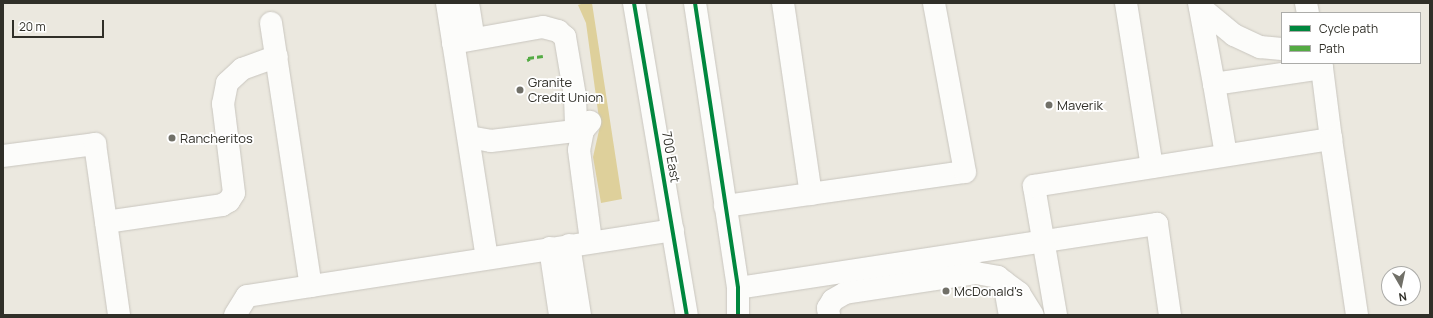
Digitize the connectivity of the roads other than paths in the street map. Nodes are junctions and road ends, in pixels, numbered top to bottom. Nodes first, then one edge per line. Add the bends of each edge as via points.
1 (447, 3) edge
2 (468, 3) edge
3 (634, 3) edge
4 (695, 3) edge
5 (783, 3) edge
6 (934, 3) edge
7 (1126, 3) edge
8 (1199, 5) edge
9 (272, 23) dead end
10 (565, 37) junction
11 (463, 41) junction
12 (1281, 49) edge
13 (277, 56) junction
14 (1322, 66) edge
15 (1214, 84) junction
16 (469, 137) junction
17 (1331, 138) junction
18 (581, 140) junction
19 (1226, 155) junction
20 (3, 156) edge
21 (1152, 167) junction
22 (811, 194) junction
23 (725, 206) junction
24 (106, 222) junction
25 (673, 230) junction
26 (591, 241) junction
27 (1044, 242) junction
28 (559, 246) junction
29 (487, 257) junction
30 (1004, 282) junction
31 (312, 286) junction
32 (738, 288) junction
33 (119, 315) edge
34 (235, 315) edge
35 (560, 315) edge
36 (580, 315) edge
37 (687, 315) edge
38 (738, 315) edge
39 (829, 315) edge
40 (1010, 315) edge
41 (1033, 315) edge
42 (1056, 315) edge
43 (1170, 315) edge
44 (1357, 315) edge

1 - 11 main road
2 - 11 main road
3 - 25 main road, 700 East
4 - 23 main road
5 - 22 main road
6 - 22 main road via 965,172
7 - 21 main road
8 - 12 main road via 1234,35 1260,47
8 - 15 main road
9 - 13 main road
10 - 11 main road via 558,31 543,27
10 - 18 main road via 575,96 576,123
10 - 18 main road via 580,52 591,121
11 - 16 main road
13 - 24 main road via 242,69 228,82 223,104 234,193 229,201 222,205
13 - 31 main road
14 - 15 main road
14 - 17 main road
15 - 19 main road
16 - 18 main road via 491,141
16 - 29 main road
17 - 19 main road
17 - 44 main road
18 - 26 main road
19 - 21 main road
20 - 24 main road via 95,144
21 - 27 main road via 1034,186
22 - 23 main road
23 - 32 main road
24 - 33 main road
25 - 26 main road
25 - 37 main road, 700 East
26 - 28 main road
27 - 32 main road
27 - 42 main road
27 - 43 main road via 1157,224
28 - 29 main road
28 - 35 main road
28 - 36 main road
29 - 31 main road
30 - 39 main road via 998,277 976,273 846,293 833,300 828,308
30 - 40 main road
30 - 41 main road via 1019,293
31 - 34 main road via 247,296
32 - 38 main road

